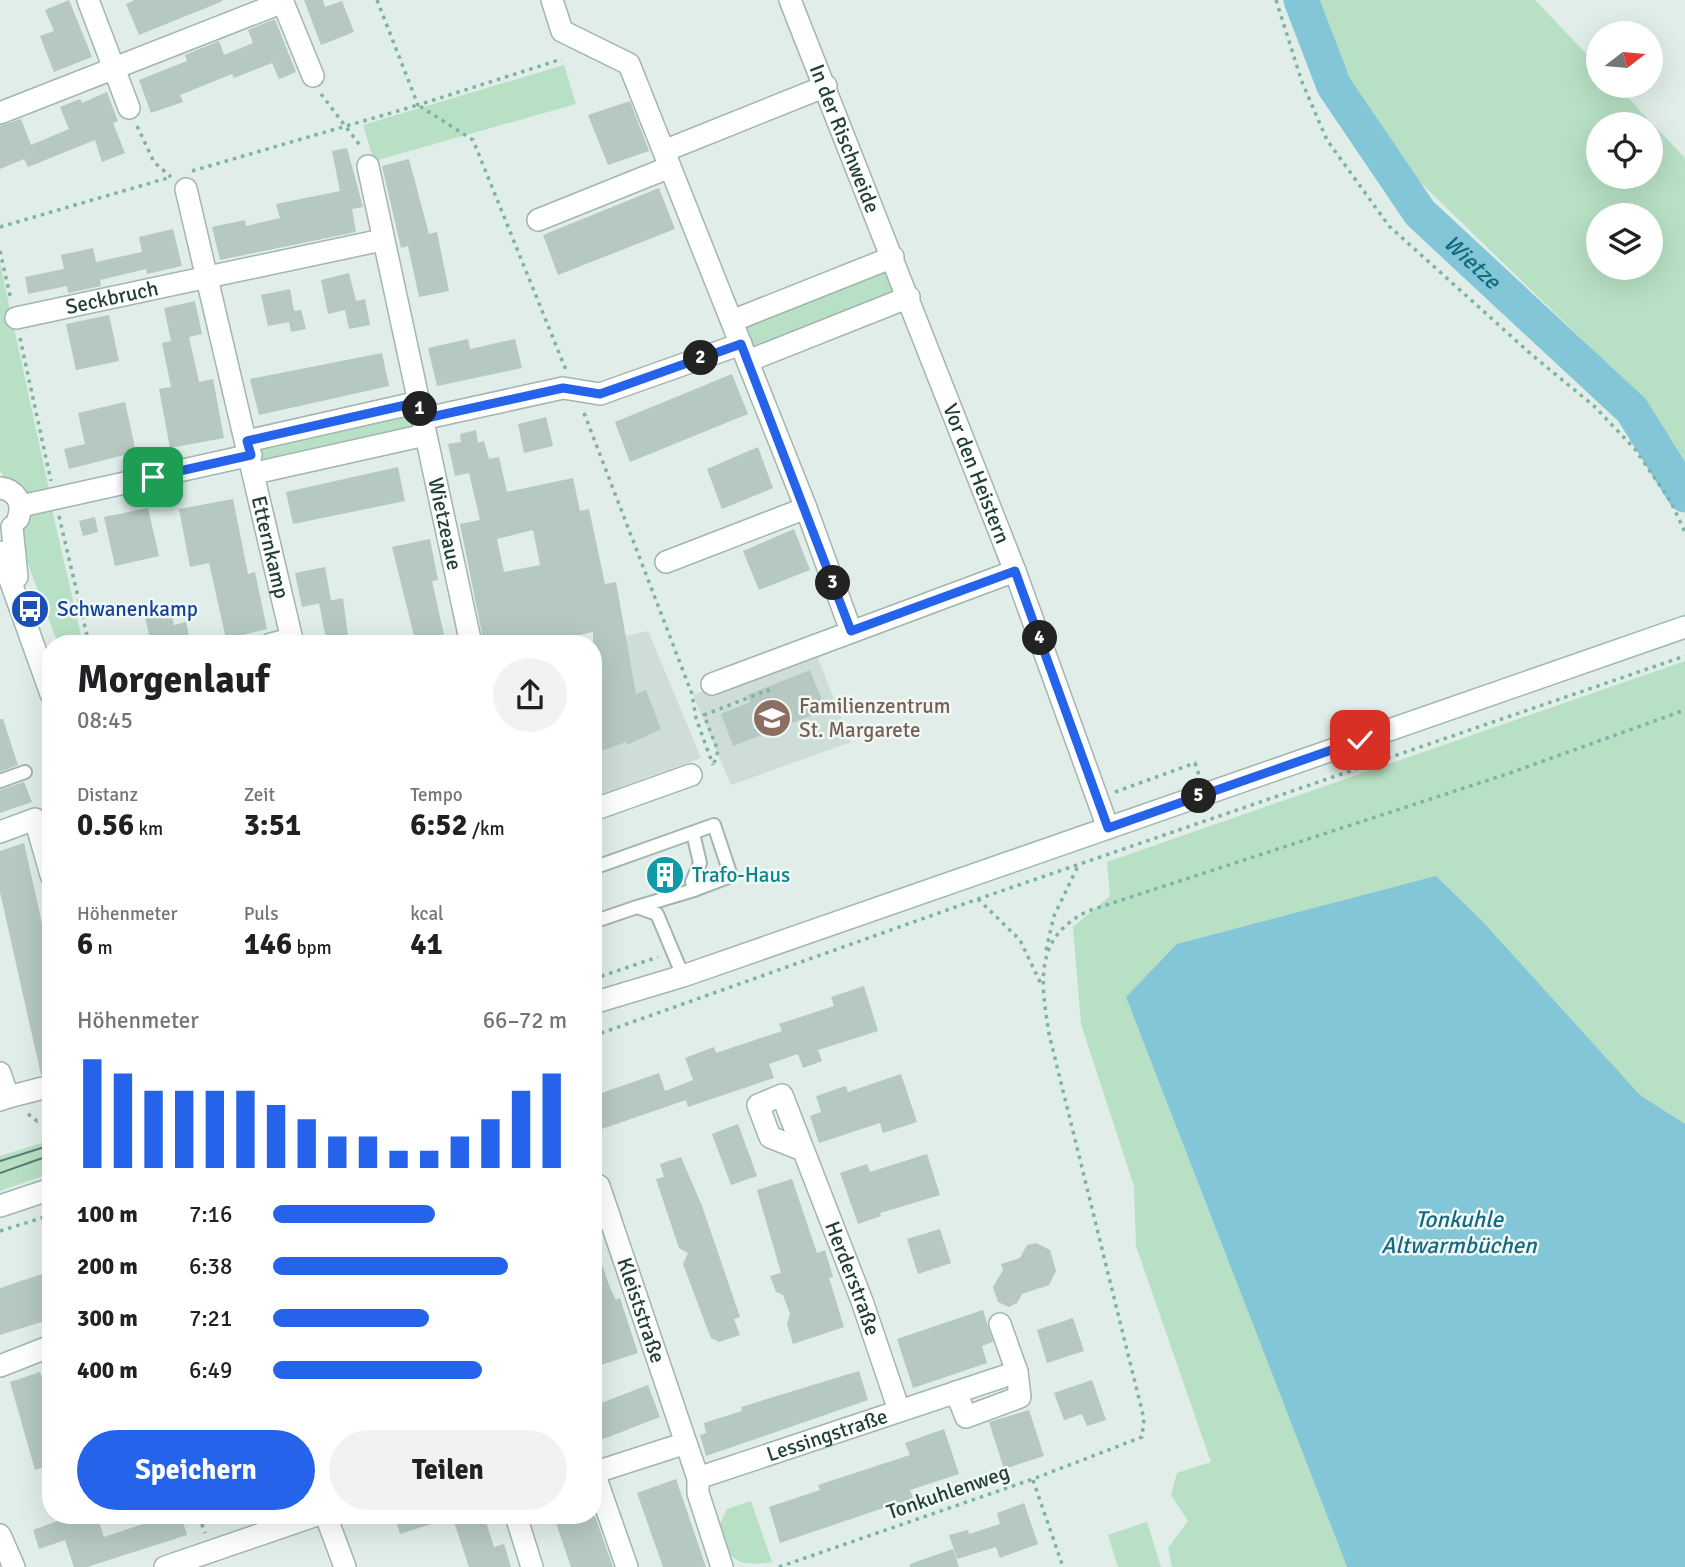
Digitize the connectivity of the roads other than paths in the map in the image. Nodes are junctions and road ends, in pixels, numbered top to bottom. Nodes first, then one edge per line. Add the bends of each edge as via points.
1 (88, 0) edge
2 (552, 0) edge
3 (790, 0) edge
4 (282, 1) edge
5 (115, 69) junction
6 (313, 76) road end
7 (826, 86) junction
8 (129, 108) road end
9 (0, 113) edge
10 (667, 159) junction
11 (368, 166) road end
12 (181, 180) road end
13 (538, 220) dead end
14 (382, 240) junction
15 (893, 257) junction
16 (901, 277) joint
17 (207, 279) junction
18 (909, 297) junction
19 (16, 318) road end
20 (732, 321) junction
21 (745, 353) junction
22 (422, 419) junction
23 (251, 456) junction
24 (1, 487) edge
25 (21, 506) junction
26 (806, 508) junction
27 (6, 529) edge
28 (0, 552) edge
29 (666, 562) dead end
30 (1015, 571) junction
31 (20, 603) junction
32 (1685, 627) edge
33 (851, 631) junction
34 (291, 635) edge
35 (469, 635) edge
36 (42, 668) edge
37 (712, 684) dead end
38 (25, 772) dead end
39 (691, 775) road end
40 (0, 780) edge
41 (602, 807) edge
42 (1108, 828) junction
43 (0, 832) edge
44 (693, 833) junction
45 (42, 844) edge
46 (602, 866) edge
47 (694, 890) junction
48 (637, 907) junction
49 (602, 919) edge
50 (683, 976) junction
51 (602, 1000) edge
52 (0, 1073) edge
53 (42, 1088) edge
54 (4, 1099) edge
55 (800, 1149) dead end
56 (42, 1192) edge
57 (602, 1195) edge
58 (0, 1206) edge
59 (1000, 1324) dead end
60 (42, 1350) edge
61 (0, 1366) edge
62 (900, 1410) junction
63 (686, 1443) junction
64 (602, 1470) edge
65 (698, 1478) junction
66 (602, 1498) edge
67 (291, 1524) edge
68 (329, 1524) edge
69 (518, 1524) edge
70 (0, 1535) edge
71 (14, 1567) edge
72 (165, 1567) edge
73 (345, 1567) edge
74 (531, 1567) edge
75 (627, 1567) edge
76 (722, 1567) edge

1 - 5 street
2 - 10 street via 562,31 629,64
3 - 7 street, In der Rischweide
4 - 5 street
4 - 6 street
5 - 8 street
5 - 9 street
7 - 10 street
7 - 15 street, In der Rischweide
10 - 13 street
10 - 20 street
11 - 14 street
12 - 17 street
14 - 17 street, Seckbruch
14 - 22 street
15 - 16 street, In der Rischweide
15 - 20 street
16 - 18 street, Vor den Heistern
17 - 19 street, Seckbruch
17 - 23 street
18 - 21 street
18 - 30 street, Vor den Heistern
20 - 21 street
21 - 22 street via 600,394 569,389
21 - 26 street
22 - 23 street
22 - 23 street
22 - 35 street, Wietzeaue
23 - 25 street
23 - 34 street, Etternkamp
24 - 25 street via 13,493
25 - 27 street via 20,514
26 - 29 street
26 - 33 street
27 - 31 street
28 - 31 street
30 - 33 street
30 - 42 street, Vor den Heistern
31 - 36 street
32 - 42 street
33 - 37 street
38 - 40 lane
39 - 41 street
42 - 50 street
43 - 45 street via 35,819
44 - 46 lane
44 - 47 lane via 700,863 692,882
44 - 47 lane via 714,825 731,876
47 - 48 lane
48 - 49 lane
48 - 50 lane via 657,914
50 - 51 street
52 - 54 street
53 - 54 street
55 - 62 street, Herderstraße via 862,1301
56 - 58 street
57 - 63 street, Kleiststraße
59 - 62 street, Lessingstraße via 1017,1372 1020,1397 966,1417 956,1392
60 - 61 street
62 - 65 street, Lessingstraße
63 - 64 street
63 - 65 street
65 - 76 street via 698,1493
66 - 75 street
67 - 72 street
68 - 73 street
69 - 74 street
70 - 71 street

